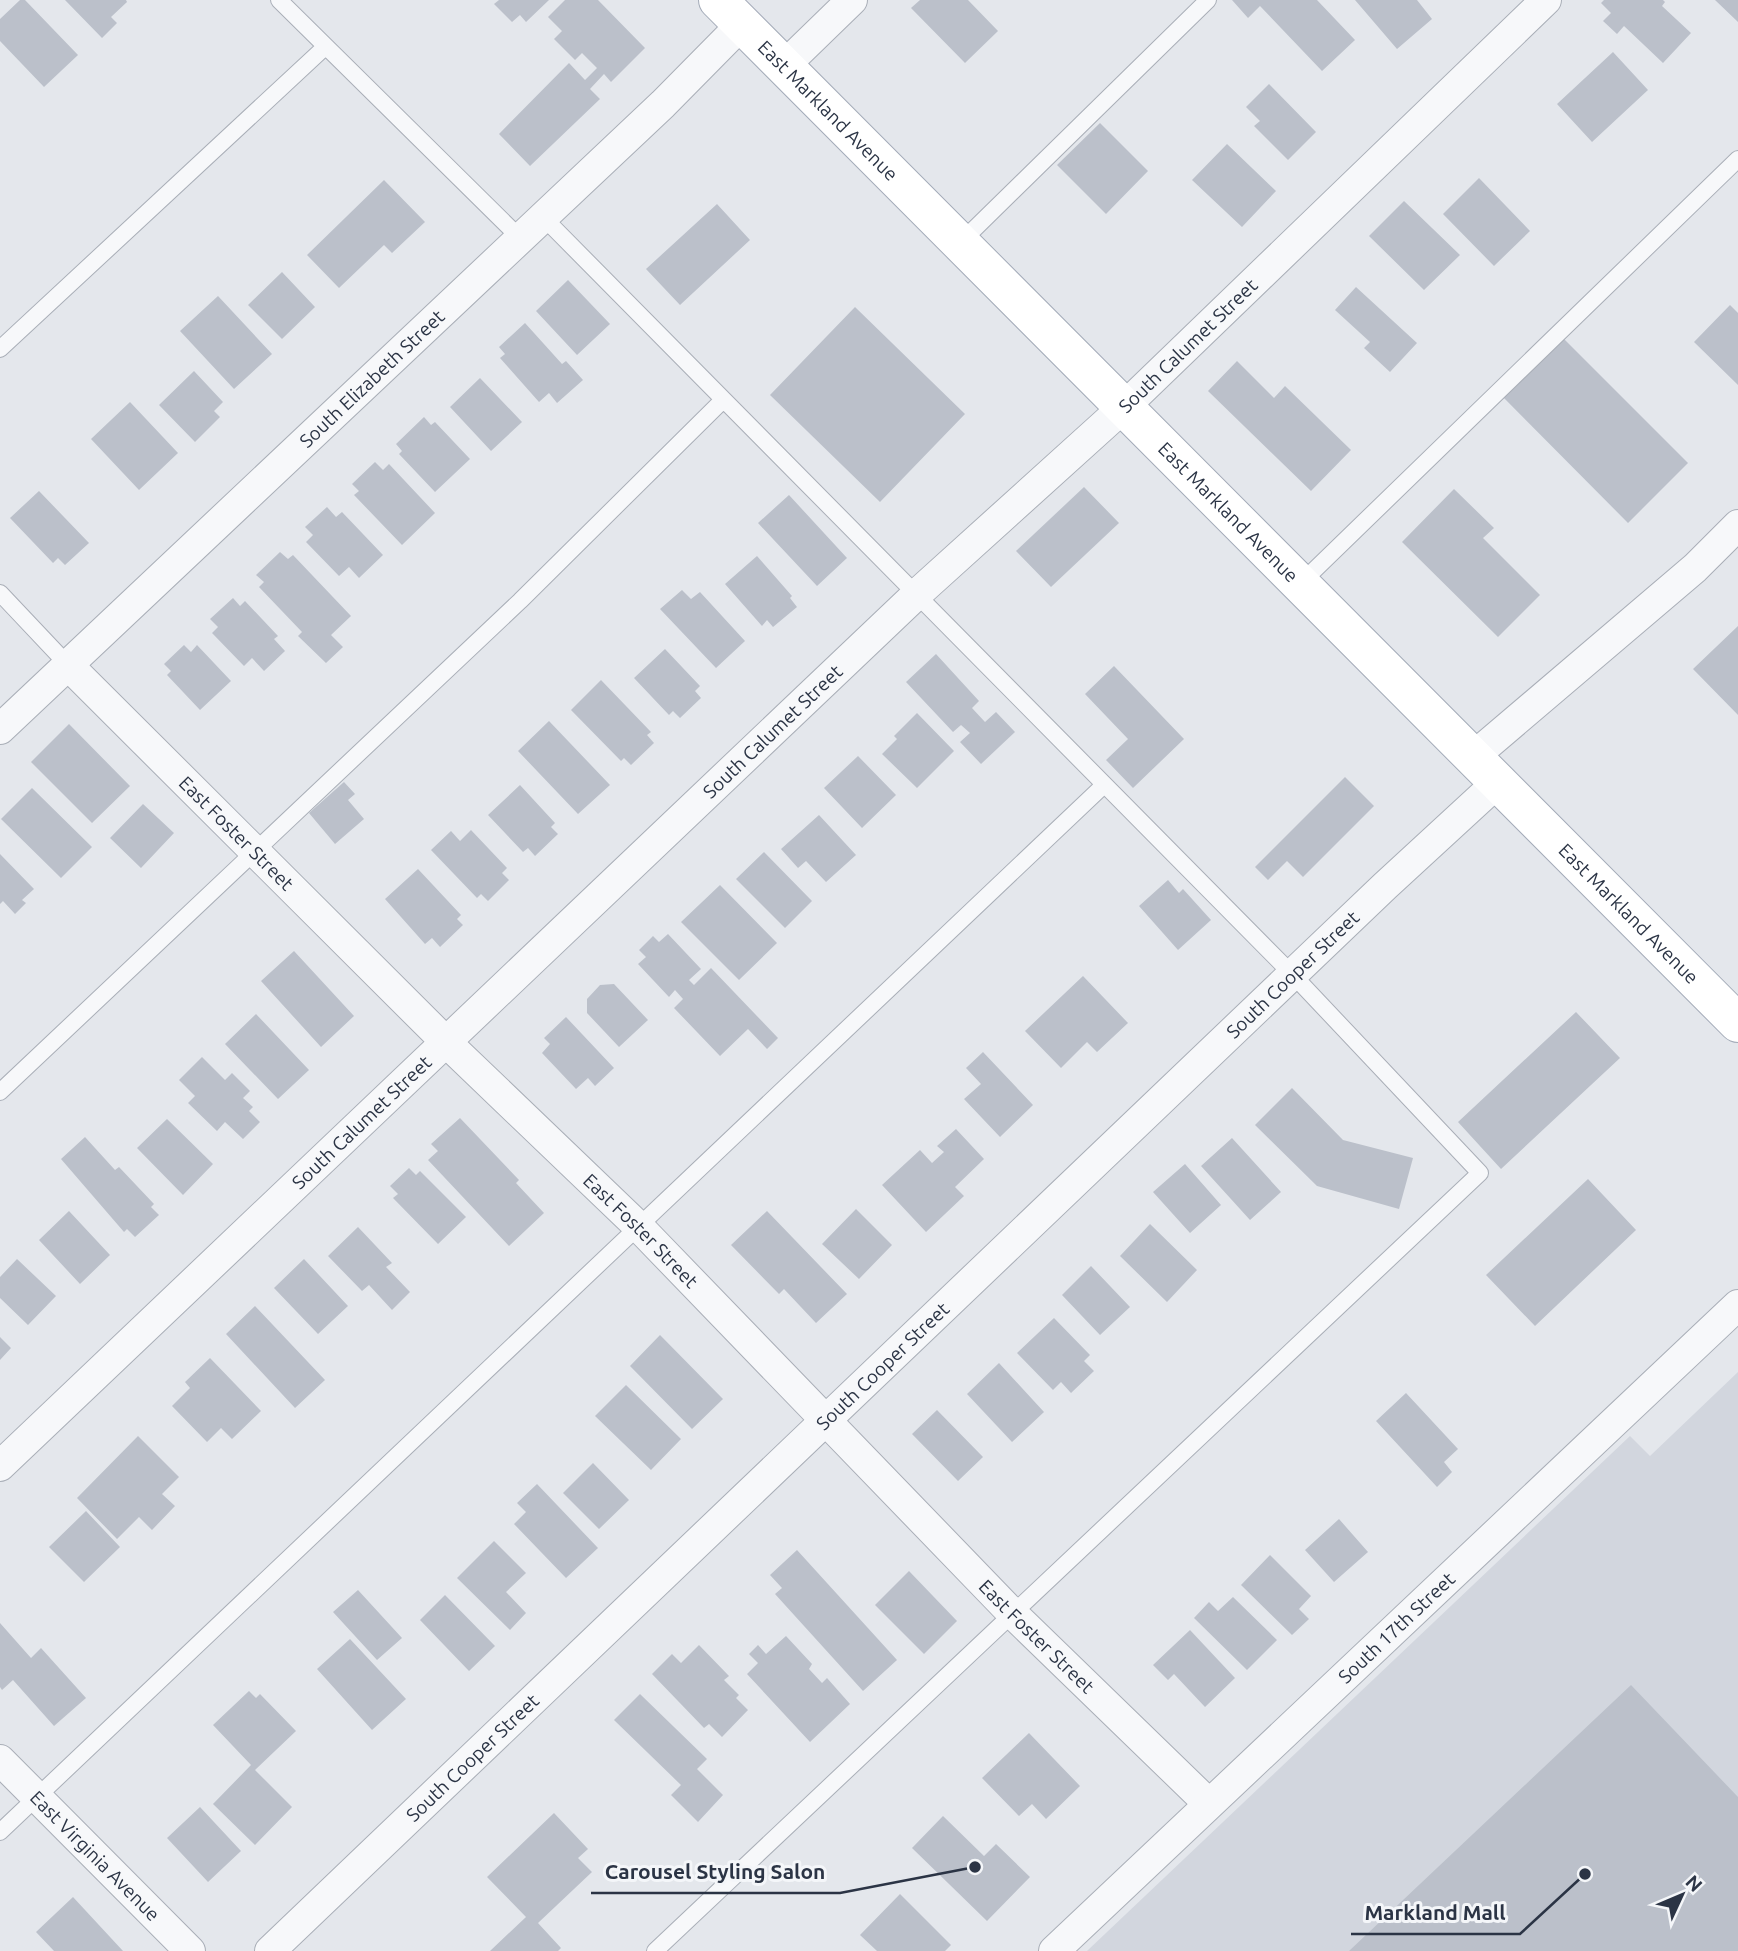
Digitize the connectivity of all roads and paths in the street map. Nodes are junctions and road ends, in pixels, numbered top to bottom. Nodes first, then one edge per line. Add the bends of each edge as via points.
1 (279, 0) edge
2 (852, 0) edge
3 (1208, 0) edge
4 (1546, 0) edge
5 (730, 12) edge
6 (325, 47) junction
7 (784, 66) junction
8 (1738, 159) edge
9 (542, 216) junction
10 (519, 237) junction
11 (961, 242) junction
12 (0, 349) edge
13 (723, 400) junction
14 (1125, 406) junction
15 (1738, 525) edge
16 (1301, 583) junction
17 (0, 593) edge
18 (917, 594) junction
19 (68, 665) junction
20 (0, 729) edge
21 (1486, 769) junction
22 (1104, 785) junction
23 (253, 850) junction
24 (1293, 975) junction
25 (1738, 1024) edge
26 (447, 1043) junction
27 (0, 1092) edge
28 (639, 1227) junction
29 (1738, 1305) edge
30 (825, 1422) junction
31 (0, 1466) edge
32 (1011, 1612) junction
33 (0, 1760) edge
34 (37, 1797) junction
35 (1208, 1803) junction
36 (0, 1832) edge
37 (190, 1951) edge
38 (270, 1951) edge
39 (655, 1951) edge
40 (1054, 1951) edge

1 - 6 lane
2 - 7 street
3 - 11 lane
4 - 14 street, South Calumet Street
5 - 7 main road, East Markland Avenue
5 - 9 street, South Elizabeth Street
6 - 10 lane
6 - 12 lane
7 - 11 main road, East Markland Avenue
8 - 16 lane
9 - 10 street, South Elizabeth Street
9 - 13 lane
10 - 19 street, South Elizabeth Street
11 - 14 main road, East Markland Avenue
13 - 18 lane
13 - 23 lane via 520,601
14 - 16 main road, East Markland Avenue
14 - 18 street, South Calumet Street
15 - 21 street, South Cooper Street
16 - 21 main road, East Markland Avenue
17 - 19 lane
18 - 22 lane
18 - 26 street, South Calumet Street
19 - 20 street, South Elizabeth Street
19 - 23 street, East Foster Street
21 - 24 street, South Cooper Street
21 - 25 main road, East Markland Avenue
22 - 24 lane
22 - 28 lane
23 - 26 street, East Foster Street
23 - 27 lane
24 - 30 street, South Cooper Street
24 - 32 lane via 1480,1173
26 - 28 street, East Foster Street
26 - 31 street, South Calumet Street
28 - 30 street, East Foster Street
28 - 34 lane
29 - 35 street, South 17th Street
30 - 32 street, East Foster Street
30 - 38 street, South Cooper Street
32 - 35 street, East Foster Street
32 - 39 lane
33 - 34 street, East Virginia Avenue
34 - 36 lane
34 - 37 street, East Virginia Avenue
35 - 40 street, South 17th Street

